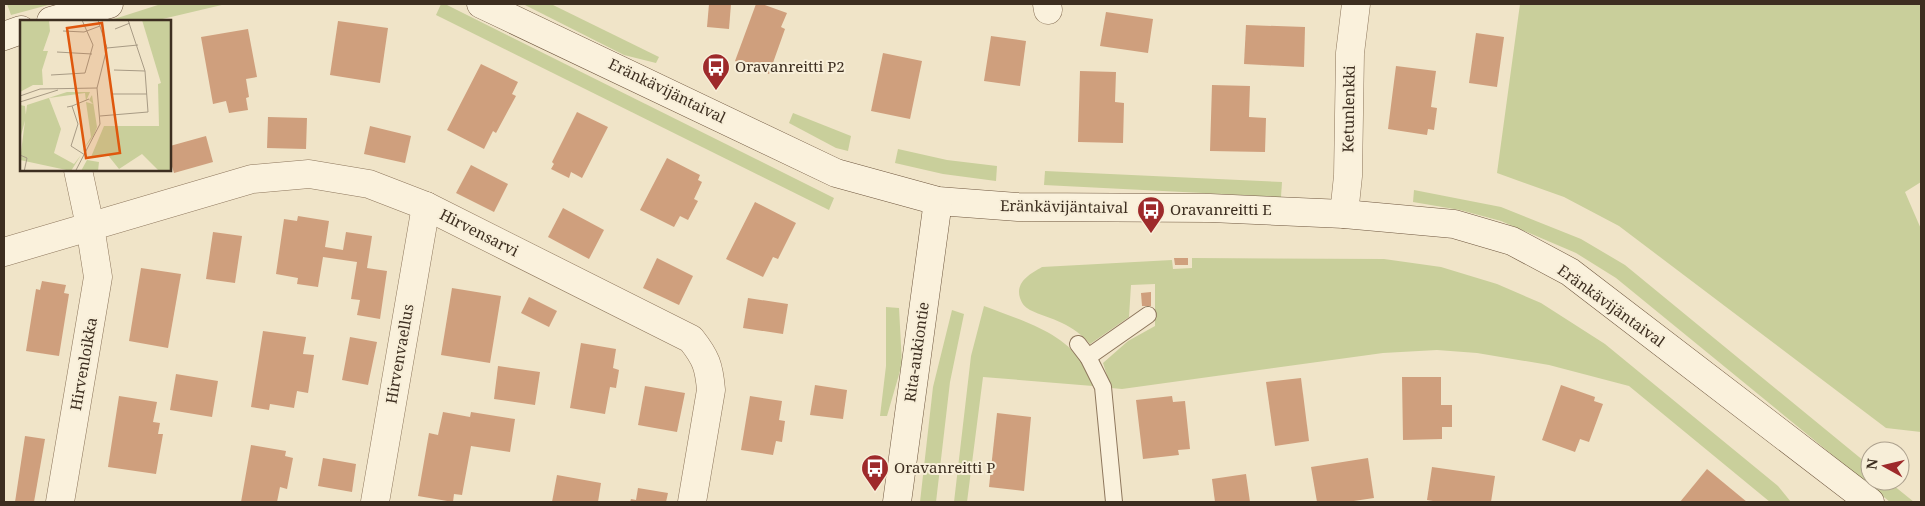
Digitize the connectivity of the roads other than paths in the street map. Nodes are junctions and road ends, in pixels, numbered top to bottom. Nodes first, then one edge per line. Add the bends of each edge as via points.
1 (109, 4) edge
2 (481, 4) edge
3 (1356, 4) edge
4 (54, 20) edge
5 (20, 30) edge
6 (4, 36) edge
7 (78, 171) edge
8 (938, 201) junction
9 (426, 206) junction
10 (1344, 214) junction
11 (90, 226) junction
12 (4, 252) edge
13 (1148, 315) dead end
14 (1078, 344) dead end
15 (1088, 358) junction
16 (60, 502) edge
17 (375, 502) edge
18 (692, 502) edge
19 (897, 502) edge
20 (1114, 502) edge
21 (1870, 502) edge

1 - 4 street
2 - 8 street, Eränkävijäntaival via 836,173
3 - 10 street, Ketunlenkki via 1350,53 1348,176
5 - 6 street
7 - 11 street
8 - 10 street, Eränkävijäntaival via 1018,207 1210,208
8 - 19 street, Rita-aukiontie
9 - 11 street, Hirvensarvi via 369,184 309,174 252,179
9 - 17 street, Hirvenvaellus
9 - 18 street, Hirvensarvi via 691,339 704,355 710,372 711,390
10 - 21 street, Eränkävijäntaival via 1454,224 1512,241 1570,272
11 - 12 street, Hirvensarvi
11 - 16 street, Hirvenloikka via 98,277
13 - 15 lane
14 - 15 lane
15 - 20 lane via 1103,386

